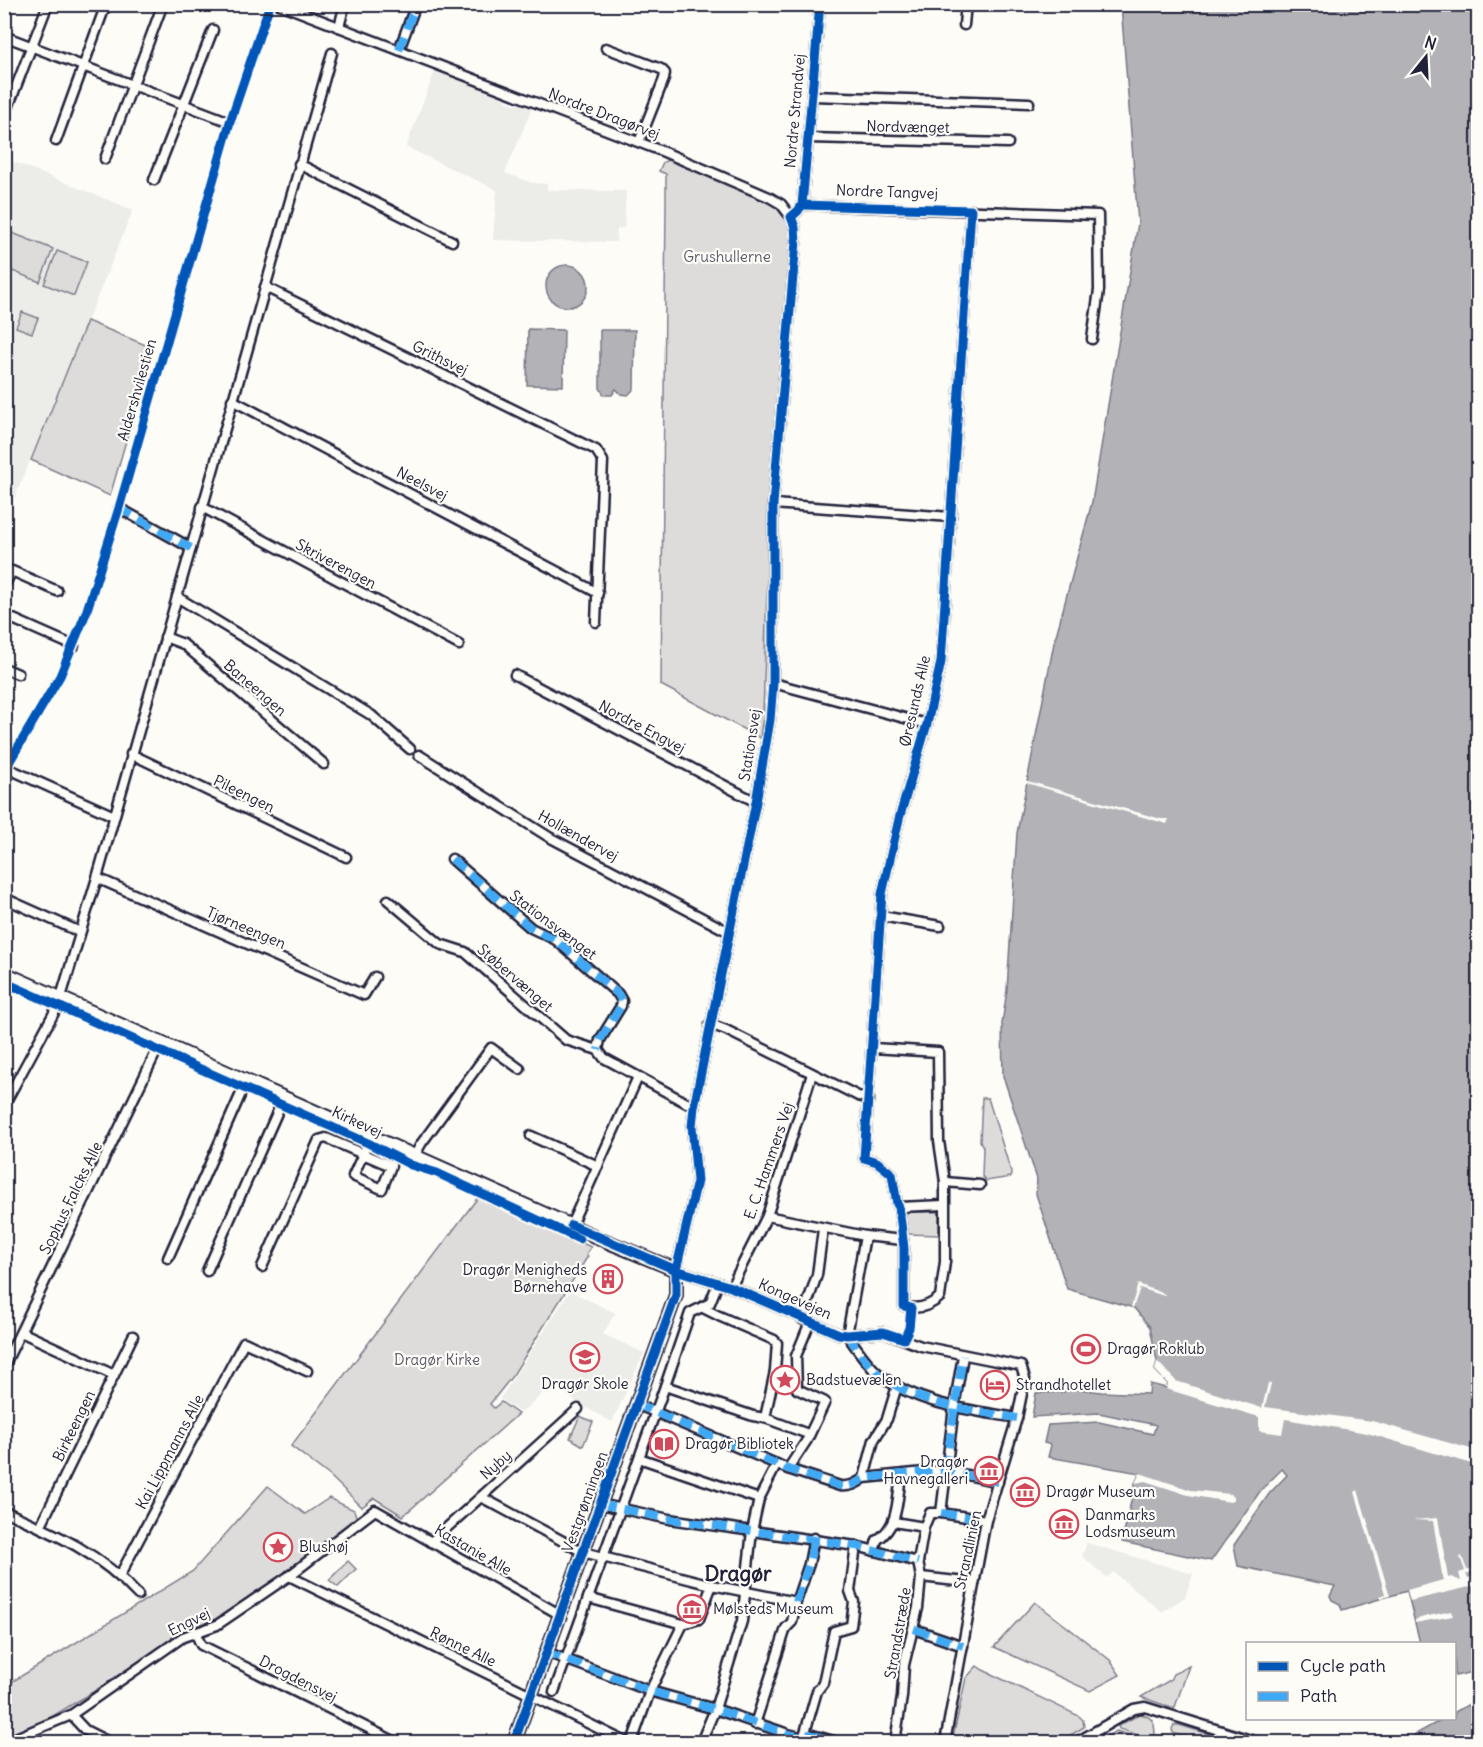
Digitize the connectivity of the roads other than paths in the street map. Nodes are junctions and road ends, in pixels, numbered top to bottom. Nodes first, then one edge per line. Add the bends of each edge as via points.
1 (48, 4) edge
2 (106, 4) edge
3 (279, 4) edge
4 (345, 4) edge
5 (416, 4) edge
6 (820, 4) edge
7 (966, 4) edge
8 (161, 9) dead end
9 (964, 26) dead end
10 (339, 27) junction
11 (213, 30) dead end
12 (4, 36) edge
13 (32, 46) junction
14 (606, 48) dead end
15 (399, 50) junction
16 (332, 53) dead end
17 (84, 66) junction
18 (133, 85) junction
19 (812, 96) junction
20 (1029, 103) dead end
21 (183, 104) junction
22 (4, 118) edge
23 (230, 122) dead end
24 (808, 138) junction
25 (56, 141) dead end
26 (639, 142) junction
27 (1008, 143) dead end
28 (105, 159) dead end
29 (299, 165) junction
30 (154, 180) dead end
31 (802, 205) junction
32 (971, 210) junction
33 (791, 217) junction
34 (452, 241) dead end
35 (265, 287) junction
36 (1092, 339) dead end
37 (232, 400) junction
38 (774, 504) junction
39 (202, 507) junction
40 (119, 508) dead end
41 (951, 517) junction
42 (191, 548) junction
43 (4, 586) edge
44 (57, 591) dead end
45 (598, 593) junction
46 (177, 597) junction
47 (4, 615) edge
48 (597, 622) dead end
49 (165, 637) junction
50 (459, 645) dead end
51 (74, 646) dead end
52 (4, 668) edge
53 (18, 674) dead end
54 (515, 675) dead end
55 (773, 683) junction
56 (927, 724) junction
57 (410, 749) dead end
58 (131, 754) junction
59 (419, 755) dead end
60 (324, 764) dead end
61 (7, 768) dead end
62 (756, 802) junction
63 (114, 816) junction
64 (346, 857) dead end
65 (452, 859) dead end
66 (97, 878) junction
67 (4, 898) edge
68 (388, 900) dead end
69 (881, 916) junction
70 (940, 926) dead end
71 (80, 932) junction
72 (729, 932) junction
73 (4, 973) edge
74 (375, 977) dead end
75 (61, 997) junction
76 (55, 1011) dead end
77 (710, 1024) junction
78 (161, 1042) junction
79 (873, 1048) junction
80 (597, 1050) junction
81 (520, 1069) dead end
82 (812, 1074) junction
83 (638, 1077) junction
84 (247, 1080) junction
85 (284, 1097) junction
86 (869, 1098) junction
87 (4, 1105) edge
88 (694, 1107) junction
89 (371, 1136) junction
90 (531, 1136) dead end
91 (363, 1154) junction
92 (415, 1155) junction
93 (598, 1166) junction
94 (945, 1182) junction
95 (980, 1185) dead end
96 (944, 1205) junction
97 (899, 1207) junction
98 (767, 1216) junction
99 (571, 1225) junction
100 (823, 1228) junction
101 (865, 1236) junction
102 (903, 1240) junction
103 (168, 1258) dead end
104 (262, 1267) dead end
105 (676, 1270) junction
106 (207, 1271) dead end
107 (718, 1283) junction
108 (731, 1287) junction
109 (703, 1308) junction
110 (806, 1320) junction
111 (21, 1332) junction
112 (847, 1335) junction
113 (133, 1336) dead end
114 (963, 1356) junction
115 (4, 1366) edge
116 (1022, 1366) joint
117 (307, 1371) dead end
118 (114, 1375) junction
119 (665, 1386) junction
120 (897, 1386) junction
121 (636, 1404) junction
122 (954, 1407) junction
123 (578, 1409) dead end
124 (656, 1412) junction
125 (765, 1418) junction
126 (1017, 1418) junction
127 (808, 1434) junction
128 (639, 1458) junction
129 (777, 1464) junction
130 (788, 1469) junction
131 (945, 1470) junction
132 (901, 1476) junction
133 (864, 1478) junction
134 (998, 1482) junction
135 (481, 1497) junction
136 (759, 1499) junction
137 (600, 1504) junction
138 (375, 1510) joint
139 (621, 1510) junction
140 (4, 1511) edge
141 (941, 1513) junction
142 (986, 1521) junction
143 (894, 1522) junction
144 (40, 1527) junction
145 (924, 1527) junction
146 (752, 1531) junction
147 (814, 1538) junction
148 (431, 1542) junction
149 (856, 1546) junction
150 (874, 1551) junction
151 (583, 1552) junction
152 (602, 1557) junction
153 (918, 1562) junction
154 (120, 1575) junction
155 (289, 1576) junction
156 (921, 1577) junction
157 (974, 1583) junction
158 (712, 1585) junction
159 (746, 1591) junction
160 (138, 1595) dead end
161 (588, 1598) junction
162 (796, 1602) junction
163 (559, 1614) junction
164 (683, 1624) junction
165 (914, 1629) junction
166 (195, 1632) junction
167 (963, 1646) junction
168 (546, 1652) junction
169 (566, 1659) junction
170 (650, 1691) junction
171 (554, 1692) dead end
172 (530, 1695) junction
173 (715, 1709) junction
174 (71, 1715) junction
175 (755, 1724) junction
176 (804, 1736) junction
177 (787, 1739) edge
178 (6, 1743) edge
179 (109, 1743) edge
180 (396, 1743) edge
181 (514, 1743) edge
182 (626, 1743) edge
183 (632, 1743) edge
184 (701, 1743) edge
185 (837, 1743) edge
186 (895, 1743) edge
187 (945, 1743) edge
188 (1077, 1743) edge
189 (1257, 1743) edge

1 - 13 street
2 - 17 street
3 - 10 street, Nordre Dragørvej
4 - 10 street
5 - 15 street
6 - 19 street, Nordre Strandvej
7 - 9 street
8 - 18 street
10 - 15 street, Nordre Dragørvej
11 - 21 street
12 - 13 street
13 - 17 street
13 - 22 street
14 - 26 street via 664,73
15 - 26 street, Nordre Dragørvej
16 - 29 street
17 - 18 street
17 - 25 street
18 - 21 street
18 - 28 street
19 - 20 street, Nordre Strandvej
19 - 24 street, Nordre Strandvej
21 - 23 street
21 - 30 street
24 - 27 street, Nordvænget
24 - 31 street, Nordre Strandvej
26 - 33 street, Nordre Dragørvej via 769,197
29 - 34 street
29 - 35 street
31 - 32 street, Nordre Tangvej
31 - 33 street
32 - 36 street, Nordre Tangvej via 1098,215 1099,290
32 - 41 street, Øresunds Alle
33 - 38 street, Stationsvej via 796,242
35 - 37 street
35 - 45 street, Grithsvej via 596,450 603,461
37 - 39 street
37 - 45 street, Neelsvej
38 - 41 street
38 - 55 street, Stationsvej
39 - 42 street
39 - 50 street, Skriverengen
40 - 42 street
41 - 56 street, Øresunds Alle via 941,662
42 - 46 street
43 - 44 street via 12,571
45 - 48 street
46 - 49 street
46 - 57 street via 371,715
47 - 51 street
49 - 58 street
49 - 60 street, Baneengen via 183,644
52 - 53 street
54 - 62 street, Nordre Engvej
55 - 56 street
55 - 62 street, Stationsvej
56 - 69 street, Øresunds Alle via 887,869
58 - 63 street
58 - 64 street, Pileengen
59 - 72 street, Hollændervej via 549,837
61 - 63 street
62 - 72 street, Stationsvej
63 - 66 street
65 - 80 street, Stationsvænget via 531,928 556,940 618,994 621,1006
66 - 71 street
66 - 74 street, Tjørneengen via 364,995
67 - 71 street
68 - 80 street, Støbervænget via 440,944 465,952 566,1040
69 - 70 street
69 - 79 street, Øresunds Alle
71 - 75 street
72 - 77 street, Stationsvej
73 - 75 main road, Kirkevej
75 - 78 main road, Kirkevej
76 - 87 street
77 - 82 street
77 - 88 street, Stationsvej
78 - 84 main road, Kirkevej
78 - 111 street, Sophus Falcks Alle
79 - 86 street, Øresunds Alle
79 - 94 street via 938,1052 939,1141
80 - 83 street, Støbervænget
81 - 92 street via 490,1048
82 - 86 street
82 - 98 street, E. C. Hammers Vej
83 - 88 street, Støbervænget
83 - 93 street
84 - 85 main road, Kirkevej
84 - 103 street
85 - 89 main road, Kirkevej
85 - 106 street
86 - 97 street, Øresunds Alle via 864,1158 892,1174
88 - 105 street, Stationsvej via 697,1181
89 - 91 street
89 - 92 main road, Kirkevej
90 - 93 street
91 - 91 street via 353,1176 382,1189 391,1166
91 - 104 street via 326,1138 320,1140
92 - 99 main road, Kirkevej
93 - 99 street
94 - 95 street
94 - 96 street
96 - 97 street
96 - 102 street via 945,1262 940,1297 927,1306 904,1306
97 - 102 street
98 - 100 street
98 - 108 street, E. C. Hammers Vej
99 - 105 main road, Kirkevej
100 - 101 street
100 - 110 street
101 - 102 street
101 - 112 street
105 - 107 street, Kongevejen
105 - 121 main road, Vestgrønningen via 676,1295
107 - 108 street, Kongevejen
107 - 109 street via 711,1303
108 - 110 street, Kongevejen
109 - 119 street via 690,1313
109 - 125 street via 777,1343
110 - 112 street, Kongevejen
110 - 127 street via 796,1356 797,1389 825,1402
111 - 115 street, Sophus Falcks Alle
111 - 118 street
112 - 114 street, Kongevejen via 883,1332
112 - 120 street via 879,1374
113 - 118 street, Birkeengen
114 - 116 street, Kongevejen
114 - 122 street
116 - 126 street, Strandlinien via 1024,1379
117 - 154 street, Kai Lippmanns Alle via 244,1342
118 - 144 street, Birkeengen
119 - 124 street
119 - 125 street
120 - 122 street
120 - 133 street via 887,1419 874,1440
121 - 124 street
121 - 137 main road, Vestgrønningen
122 - 126 street
122 - 131 street
123 - 135 street, Nyby
124 - 128 street
124 - 129 street
125 - 127 street
126 - 134 street, Strandlinien
127 - 130 street
128 - 136 street
128 - 139 street
129 - 130 street
129 - 136 street
130 - 133 street via 847,1487
131 - 132 street
131 - 134 street
131 - 141 street
132 - 133 street
132 - 143 street
134 - 142 street, Strandlinien
135 - 148 street, Nyby
135 - 151 street
136 - 146 street
137 - 139 street
137 - 151 main road, Vestgrønningen
138 - 148 street, Kastanie Alle
138 - 155 street, Engvej
139 - 146 street
139 - 152 street
140 - 144 street
141 - 142 street
141 - 145 street via 930,1513
142 - 157 street, Strandlinien
143 - 145 street
143 - 150 street via 887,1534 877,1540
144 - 154 street via 80,1547
145 - 153 street, Strandstræde
146 - 147 street
146 - 159 street
147 - 149 street
147 - 162 street
148 - 163 street, Kastanie Alle
149 - 150 street
149 - 176 street via 850,1626 834,1630 823,1683
150 - 153 street
151 - 152 street
151 - 163 main road, Vestgrønningen
152 - 158 street
152 - 161 street
153 - 156 street, Strandstræde
154 - 160 street
155 - 166 street, Engvej via 217,1625
155 - 172 street, Rønne Alle
156 - 157 street
156 - 165 street, Strandstræde
157 - 167 street, Strandlinien
158 - 159 street
158 - 164 street via 699,1619
159 - 162 street
159 - 173 street via 742,1622
161 - 164 street
161 - 169 street
162 - 175 street
163 - 168 main road, Vestgrønningen
164 - 170 street
165 - 167 street
165 - 186 street, Strandstræde via 904,1665
166 - 174 street, Engvej
166 - 180 street, Drogdensvej via 201,1645
167 - 187 street, Strandlinien
168 - 169 street
168 - 172 main road, Vestgrønningen
169 - 170 street
169 - 171 street
170 - 173 street
170 - 183 street
172 - 181 main road, Vestgrønningen
172 - 182 street, Rønne Alle
173 - 175 street
173 - 184 street
174 - 178 street, Engvej
174 - 179 street via 85,1730
175 - 177 street
176 - 177 street
176 - 185 street
188 - 189 street via 1134,1709 1145,1707

